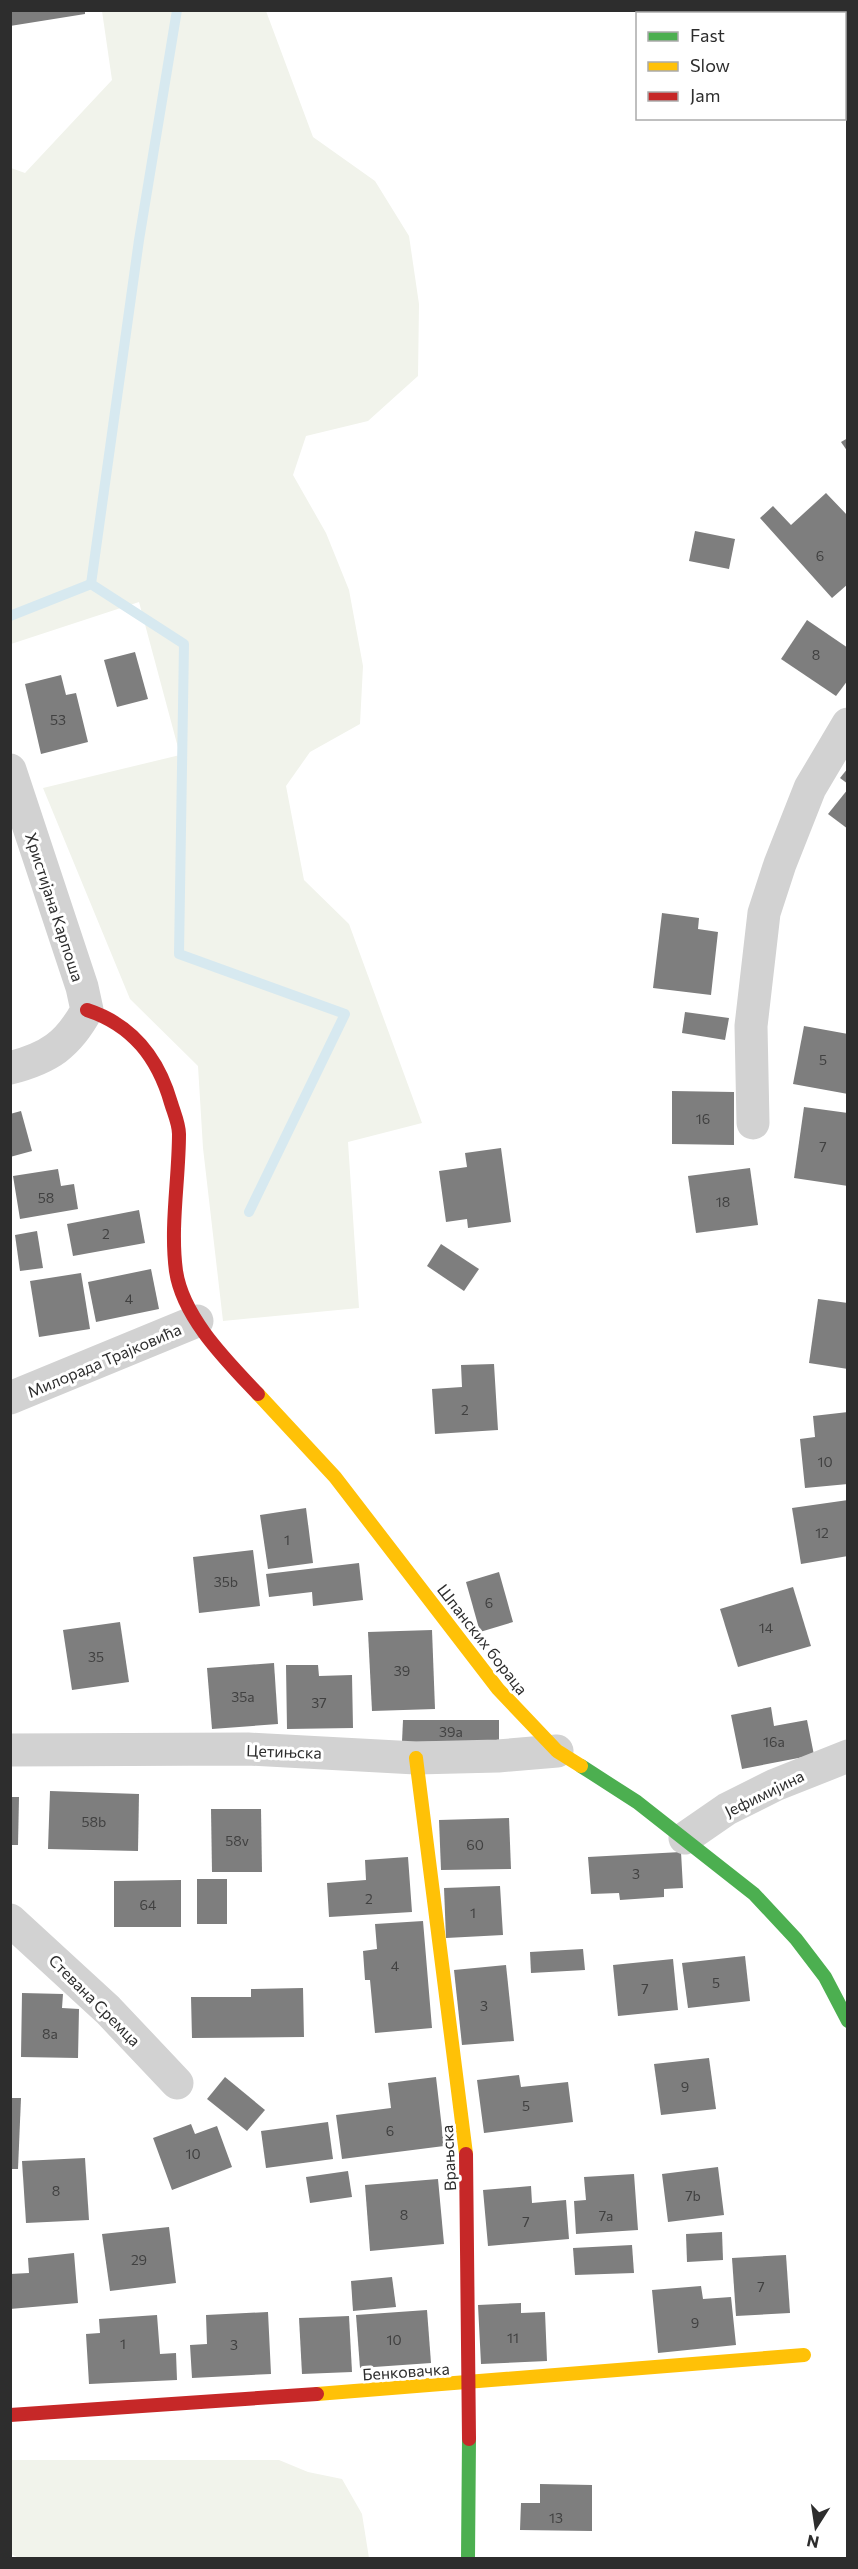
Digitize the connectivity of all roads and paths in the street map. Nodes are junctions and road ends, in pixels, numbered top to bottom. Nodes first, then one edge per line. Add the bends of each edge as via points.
1 (848, 724) edge
2 (10, 770) edge
3 (87, 1010) junction
4 (10, 1068) edge
5 (753, 1123) dead end
6 (197, 1321) junction
7 (10, 1398) edge
8 (10, 1750) edge
9 (557, 1751) junction
10 (848, 1756) edge
11 (416, 1758) junction
12 (685, 1838) junction
13 (10, 1920) edge
14 (848, 2021) edge
15 (177, 2083) dead end
16 (804, 2355) dead end
17 (470, 2383) junction
18 (10, 2415) edge
19 (468, 2559) edge

1 - 5 street via 810,789 764,913 751,1026
2 - 3 street, Христијана Карпоша
3 - 4 street via 76,1031 54,1050
3 - 6 street, Шпанских бораца via 125,1028 145,1047 170,1096 179,1131 176,1271 183,1296
6 - 7 street, Милорада Трајковића
6 - 9 street, Шпанских бораца via 250,1388 335,1477 498,1689
8 - 11 street, Цетињска via 248,1749
9 - 11 street, Цетињска
9 - 12 street, Шпанских бораца
10 - 12 street, Јефимијина via 727,1809
11 - 17 street, Врањска via 466,2147
12 - 14 street, Шпанских бораца via 754,1894 796,1939 825,1977
13 - 15 street, Стевана Сремца via 84,1987
16 - 17 street, Бенковачка
17 - 18 street, Бенковачка
17 - 19 street, Врањска

